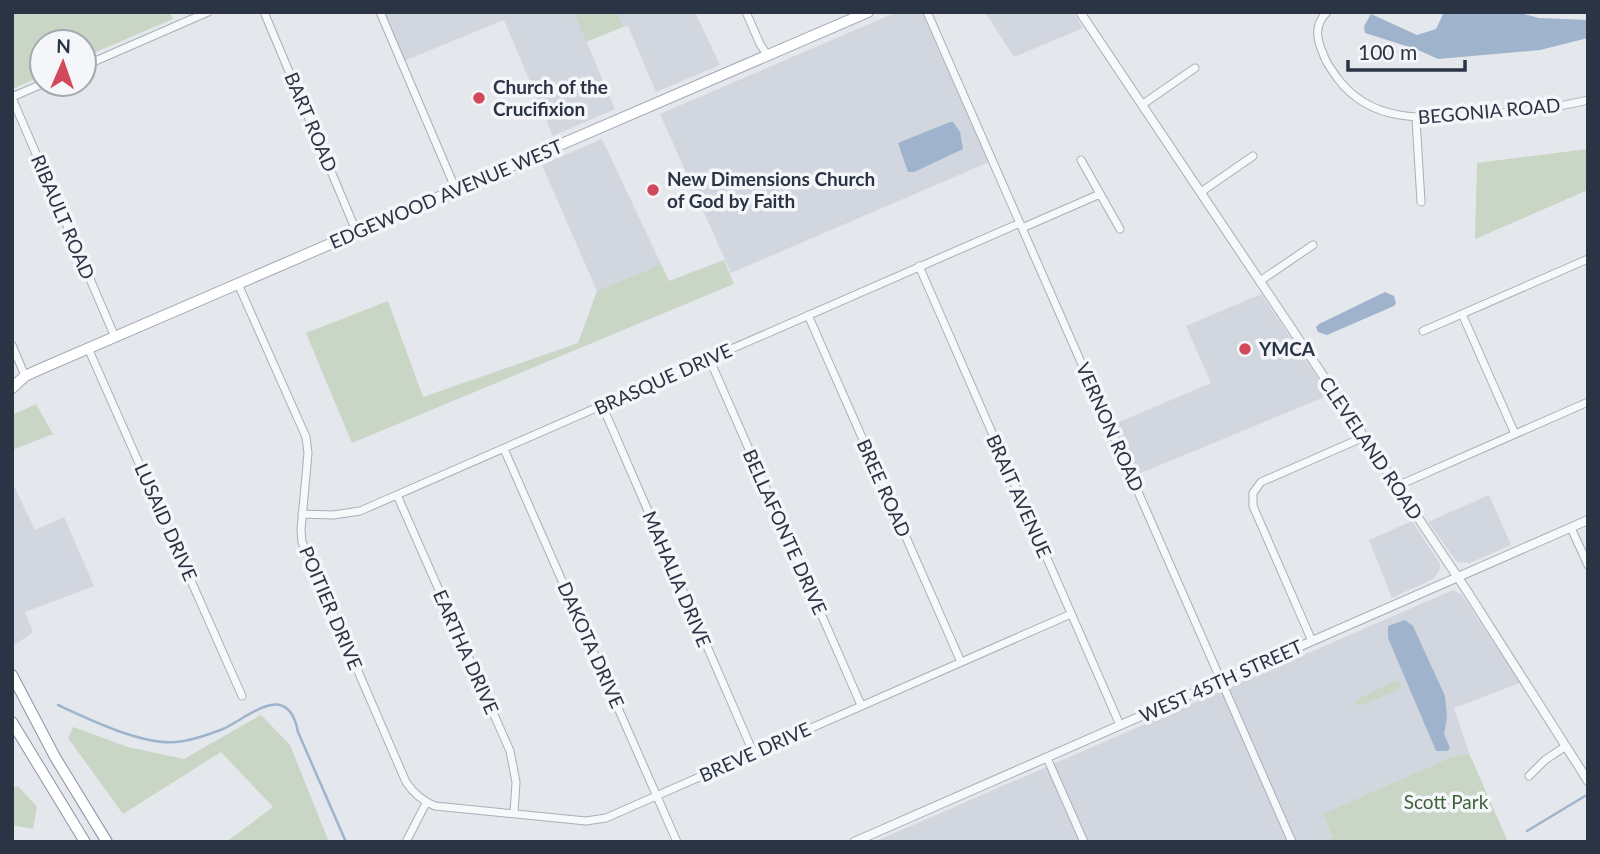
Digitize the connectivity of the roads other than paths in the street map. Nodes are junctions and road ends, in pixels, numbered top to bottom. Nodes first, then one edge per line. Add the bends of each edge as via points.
1 (208, 12) edge
2 (264, 12) edge
3 (380, 12) edge
4 (746, 12) edge
5 (868, 12) edge
6 (927, 12) edge
7 (1080, 12) edge
8 (1327, 12) edge
9 (768, 56) junction
10 (98, 60) edge
11 (1195, 68) dead end
12 (12, 97) edge
13 (1588, 100) edge
14 (1143, 104) junction
15 (1416, 119) junction
16 (1253, 156) dead end
17 (1081, 160) dead end
18 (456, 190) junction
19 (1202, 192) junction
20 (1100, 194) junction
21 (1421, 202) dead end
22 (1021, 225) junction
23 (1119, 229) dead end
24 (357, 233) junction
25 (1313, 245) dead end
26 (1588, 258) edge
27 (919, 266) junction
28 (1260, 281) junction
29 (238, 284) junction
30 (1462, 314) junction
31 (808, 315) junction
32 (1423, 331) dead end
33 (115, 337) junction
34 (12, 345) edge
35 (88, 348) junction
36 (709, 358) junction
37 (12, 376) edge
38 (25, 376) junction
39 (12, 388) edge
40 (1588, 402) edge
41 (602, 405) junction
42 (1515, 434) junction
43 (1364, 437) junction
44 (504, 449) junction
45 (1397, 486) junction
46 (397, 495) junction
47 (302, 514) junction
48 (1588, 520) edge
49 (1571, 528) junction
50 (1588, 565) edge
51 (1458, 578) junction
52 (1071, 614) junction
53 (1312, 640) junction
54 (961, 662) junction
55 (12, 675) edge
56 (1221, 681) junction
57 (242, 696) dead end
58 (861, 705) junction
59 (12, 722) edge
60 (1120, 725) junction
61 (1566, 746) junction
62 (753, 752) junction
63 (1047, 758) junction
64 (1529, 776) dead end
65 (1588, 781) edge
66 (657, 796) junction
67 (426, 803) junction
68 (513, 813) junction
69 (94, 822) junction
70 (78, 831) junction
71 (407, 840) dead end
72 (85, 842) edge
73 (107, 842) edge
74 (677, 842) edge
75 (854, 842) edge
76 (1084, 842) edge
77 (1292, 842) edge

1 - 10 street
2 - 24 street, BART ROAD
3 - 18 street
4 - 9 street
5 - 9 main road, EDGEWOOD AVENUE WEST
6 - 22 street, VERNON ROAD
7 - 14 street, CLEVELAND ROAD
8 - 15 street, BEGONIA ROAD via 1319,23 1318,42 1346,89 1366,105
9 - 18 main road, EDGEWOOD AVENUE WEST
11 - 14 street
12 - 33 street, RIBAULT ROAD
13 - 15 street, BEGONIA ROAD via 1539,111
14 - 19 street, CLEVELAND ROAD
15 - 21 street
16 - 19 street
17 - 20 street
18 - 24 main road, EDGEWOOD AVENUE WEST
19 - 28 street, CLEVELAND ROAD
20 - 22 street, BRASQUE DRIVE
20 - 23 street
22 - 27 street, BRASQUE DRIVE
22 - 56 street, VERNON ROAD
24 - 29 main road, EDGEWOOD AVENUE WEST
25 - 28 street
26 - 30 street
27 - 31 street, BRASQUE DRIVE
27 - 52 street, BRAIT AVENUE
28 - 43 street, CLEVELAND ROAD
29 - 33 main road, EDGEWOOD AVENUE WEST
29 - 47 street, POITIER DRIVE via 306,437
30 - 32 street
30 - 42 street
31 - 36 street, BRASQUE DRIVE
31 - 54 street, BREE ROAD
33 - 35 main road, EDGEWOOD AVENUE WEST
34 - 38 street
35 - 38 main road, EDGEWOOD AVENUE WEST
35 - 57 street, LUSAID DRIVE
36 - 41 street, BRASQUE DRIVE
36 - 58 street, BELLAFONTE DRIVE
37 - 38 main road, EDGEWOOD AVENUE WEST
38 - 39 main road, EDGEWOOD AVENUE WEST
40 - 42 street
41 - 44 street, BRASQUE DRIVE
41 - 62 street, MAHALIA DRIVE
42 - 45 street
43 - 45 street, CLEVELAND ROAD
43 - 53 street via 1261,482 1253,493 1253,506
44 - 46 street, BRASQUE DRIVE
44 - 66 street, DAKOTA DRIVE
45 - 51 street, CLEVELAND ROAD
46 - 47 street, BRASQUE DRIVE via 347,514
46 - 68 street, EARTHA DRIVE via 510,751 516,782
47 - 67 street, POITIER DRIVE via 302,542 407,782
48 - 49 street, WEST 45TH STREET
49 - 50 street
49 - 51 street, WEST 45TH STREET
51 - 53 street, WEST 45TH STREET
51 - 61 street, CLEVELAND ROAD
52 - 54 street, BREVE DRIVE
52 - 60 street, BRAIT AVENUE
53 - 56 street, WEST 45TH STREET
54 - 58 street, BREVE DRIVE
55 - 69 main road
56 - 60 street, WEST 45TH STREET
56 - 77 street, VERNON ROAD
58 - 62 street, BREVE DRIVE
59 - 70 main road
60 - 63 street, WEST 45TH STREET
61 - 64 street
61 - 65 street, CLEVELAND ROAD
62 - 66 street, BREVE DRIVE
63 - 75 street, WEST 45TH STREET
63 - 76 street
66 - 68 street, BREVE DRIVE via 596,821
66 - 74 street, DAKOTA DRIVE
67 - 68 street, BREVE DRIVE
67 - 71 street
69 - 70 street
69 - 73 main road
70 - 72 main road

